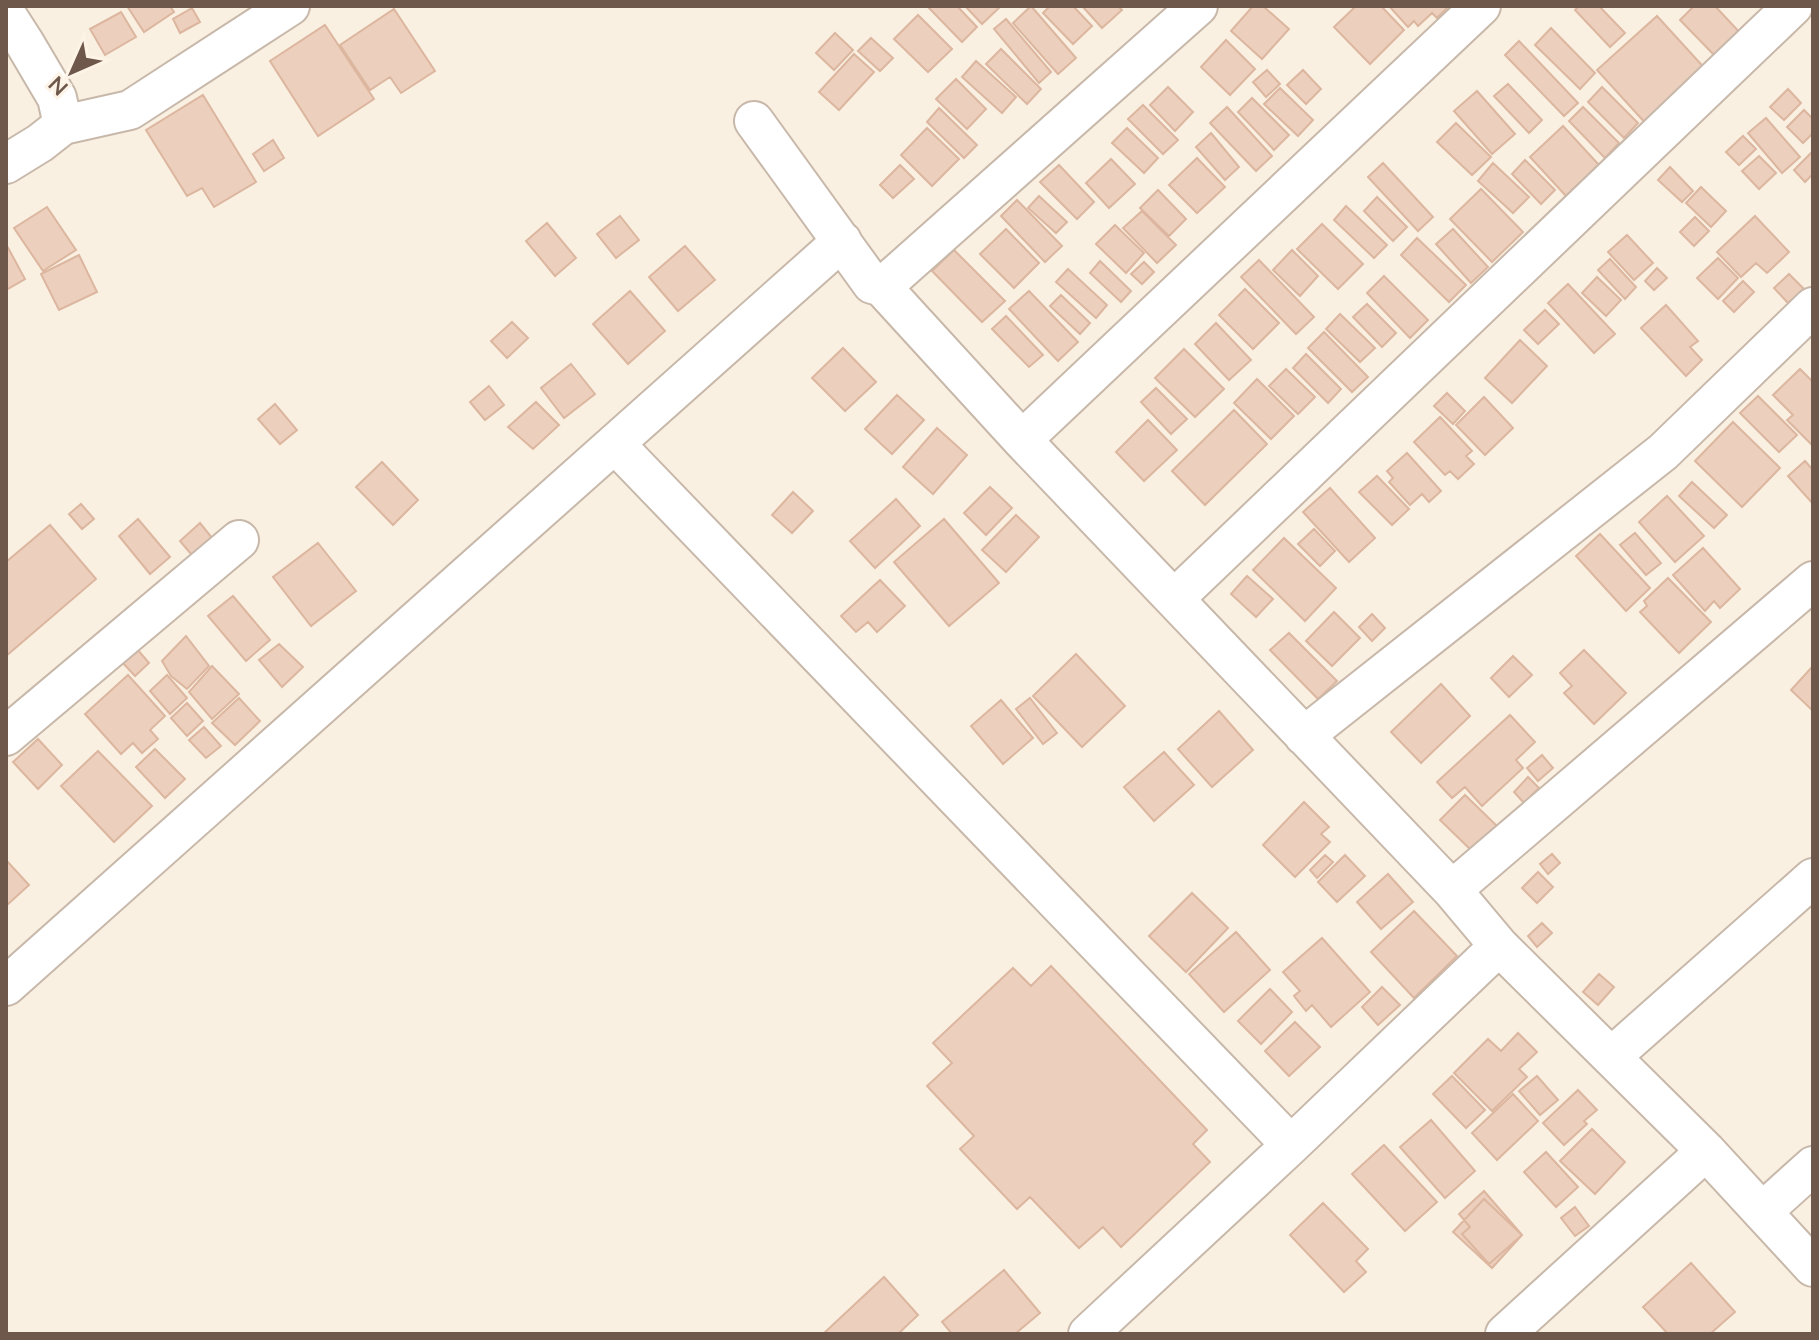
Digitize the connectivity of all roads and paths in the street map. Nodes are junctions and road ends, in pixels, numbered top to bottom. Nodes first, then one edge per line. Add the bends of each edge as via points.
1 (290, 6) edge
2 (1198, 6) edge
3 (1481, 6) edge
4 (1793, 6) edge
5 (6, 14) edge
6 (754, 121) dead end
7 (63, 125) junction
8 (6, 164) edge
9 (842, 241) junction
10 (882, 287) junction
11 (1813, 307) edge
12 (1022, 440) junction
13 (615, 444) junction
14 (239, 540) dead end
15 (1813, 581) edge
16 (1174, 599) junction
17 (6, 736) edge
18 (1304, 736) junction
19 (1813, 878) edge
20 (1452, 890) junction
21 (1499, 946) junction
22 (6, 986) edge
23 (1611, 1057) junction
24 (1291, 1145) junction
25 (1706, 1151) junction
26 (1813, 1166) edge
27 (1762, 1212) junction
28 (1813, 1267) edge
29 (1088, 1334) edge
30 (1505, 1334) edge

1 - 7 street via 130,110
2 - 10 street
3 - 12 street
4 - 16 street
5 - 7 street via 57,98
6 - 9 street
7 - 8 street
9 - 10 street via 872,284
9 - 13 street
10 - 12 street
11 - 18 street via 1663,452
12 - 16 street
13 - 22 street
13 - 24 street
14 - 17 street
15 - 20 street
16 - 18 street
18 - 20 street
19 - 23 street
20 - 21 street
21 - 23 street
21 - 24 street
23 - 25 street
24 - 29 street
25 - 27 street
25 - 30 street
26 - 27 street
27 - 28 street

